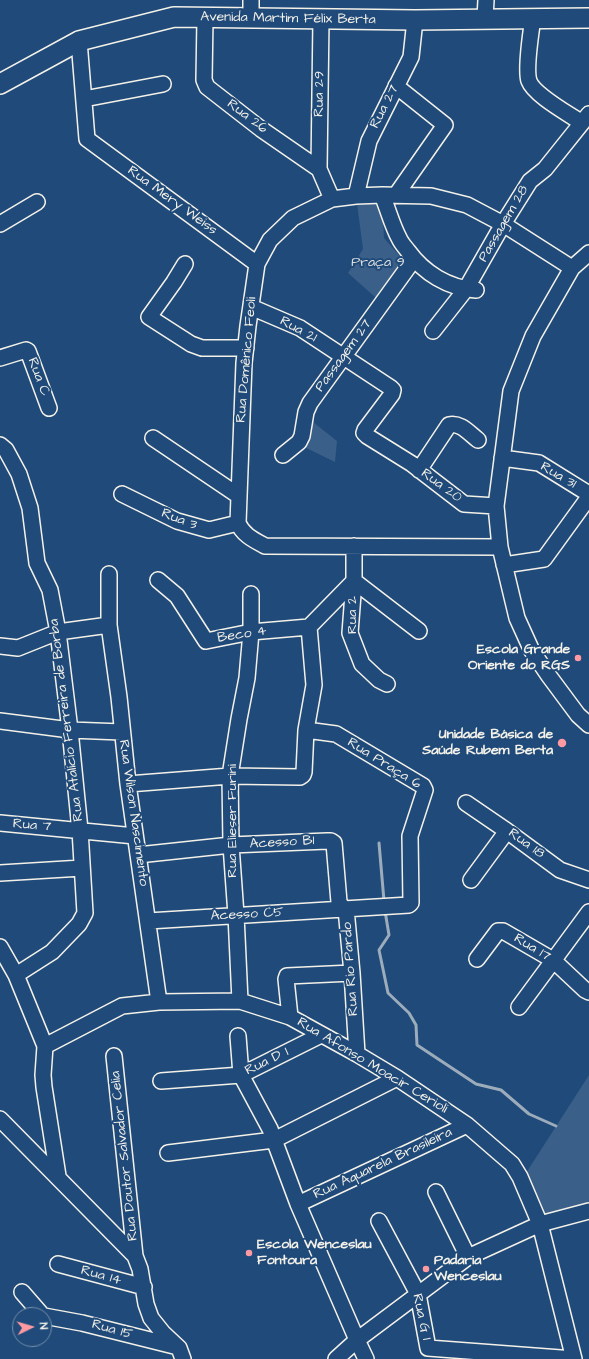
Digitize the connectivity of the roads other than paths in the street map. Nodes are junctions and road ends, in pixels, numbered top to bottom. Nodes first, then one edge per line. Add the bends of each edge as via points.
1 (251, 9) edge
2 (486, 9) edge
3 (205, 18) junction
4 (533, 18) junction
5 (589, 18) edge
6 (321, 19) junction
7 (415, 20) junction
8 (79, 41) junction
9 (0, 84) edge
10 (163, 84) dead end
11 (396, 86) junction
12 (84, 99) junction
13 (586, 119) edge
14 (318, 169) junction
15 (389, 195) junction
16 (356, 196) junction
17 (332, 199) junction
18 (38, 202) dead end
19 (0, 224) edge
20 (503, 224) junction
21 (589, 252) edge
22 (414, 259) junction
23 (185, 264) dead end
24 (257, 264) junction
25 (572, 268) junction
26 (471, 290) junction
27 (251, 307) junction
28 (433, 331) dead end
29 (246, 348) junction
30 (343, 356) junction
31 (0, 358) edge
32 (49, 408) dead end
33 (152, 438) dead end
34 (478, 440) dead end
35 (0, 445) edge
36 (283, 455) dead end
37 (502, 458) junction
38 (415, 467) junction
39 (122, 494) dead end
40 (239, 496) junction
41 (589, 496) edge
42 (496, 506) junction
43 (238, 523) junction
44 (354, 546) junction
45 (500, 547) junction
46 (504, 565) junction
47 (109, 574) dead end
48 (158, 580) dead end
49 (354, 581) junction
50 (251, 594) dead end
51 (109, 625) junction
52 (309, 626) junction
53 (419, 631) dead end
54 (58, 632) junction
55 (251, 632) junction
56 (0, 646) edge
57 (387, 684) dead end
58 (0, 721) edge
59 (589, 725) edge
60 (70, 730) junction
61 (306, 730) junction
62 (122, 732) junction
63 (230, 776) junction
64 (128, 784) junction
65 (466, 803) dead end
66 (0, 823) edge
67 (80, 830) junction
68 (507, 831) junction
69 (135, 836) junction
70 (331, 841) joint
71 (230, 845) junction
72 (138, 855) junction
73 (82, 868) junction
74 (0, 873) edge
75 (471, 880) dead end
76 (589, 880) edge
77 (346, 909) junction
78 (589, 912) edge
79 (236, 915) junction
80 (148, 921) junction
81 (0, 947) edge
82 (477, 959) dead end
83 (553, 960) junction
84 (352, 973) junction
85 (16, 975) junction
86 (589, 992) edge
87 (240, 1001) junction
88 (159, 1002) junction
89 (519, 1007) dead end
90 (290, 1018) junction
91 (321, 1035) junction
92 (238, 1036) dead end
93 (45, 1046) junction
94 (357, 1054) junction
95 (114, 1056) dead end
96 (241, 1075) junction
97 (397, 1078) junction
98 (161, 1081) dead end
99 (0, 1119) edge
100 (467, 1125) junction
101 (274, 1140) junction
102 (168, 1153) dead end
103 (58, 1176) junction
104 (436, 1192) dead end
105 (298, 1204) junction
106 (589, 1211) edge
107 (379, 1221) dead end
108 (540, 1224) junction
109 (135, 1256) junction
110 (468, 1257) junction
111 (58, 1264) dead end
112 (144, 1287) junction
113 (22, 1292) dead end
114 (418, 1294) junction
115 (36, 1307) edge
116 (52, 1317) edge
117 (357, 1340) junction
118 (181, 1353) edge
119 (336, 1359) edge
120 (366, 1359) edge
121 (574, 1359) edge

1 - 3 main road, Avenida Martim Félix Berta
1 - 6 main road, Avenida Martim Félix Berta
2 - 4 main road, Avenida Martim Félix Berta
2 - 7 main road, Avenida Martim Félix Berta
3 - 8 main road, Avenida Martim Félix Berta via 174,17
3 - 14 street, Rua 26 via 204,80 207,87
4 - 5 main road, Avenida Martim Félix Berta
4 - 13 street via 529,81 537,93
6 - 7 main road, Avenida Martim Félix Berta
6 - 14 street, Rua 29
7 - 11 street, Rua 27 via 411,57
8 - 9 main road, Avenida Martim Félix Berta
8 - 12 street
10 - 12 street
11 - 15 street via 445,125
11 - 16 street, Rua 27 via 368,141
12 - 24 street, Rua Mery Weiss via 87,139
13 - 20 street, Passagem 28 via 545,169 530,181
14 - 17 street, Rua 26
15 - 16 street, Rua Domênico Feoli
15 - 20 street, Rua Domênico Feoli via 431,196 467,205
15 - 22 street via 400,240
16 - 17 street, Rua Domênico Feoli
17 - 24 street, Rua Domênico Feoli via 293,218 270,240
18 - 19 street
20 - 25 street, Rua Domênico Feoli
20 - 26 street, Passagem 28
21 - 25 street
22 - 26 street via 439,279
22 - 30 street, Passagem 27
23 - 29 street via 149,317 202,348
24 - 27 street, Rua Domênico Feoli
25 - 37 street via 533,336 511,391
26 - 28 street, Passagem 28
27 - 29 street, Rua Domênico Feoli
27 - 30 street, Rua 21 via 300,328
29 - 40 street, Rua Domênico Feoli
30 - 36 street, Passagem 27 via 310,403 299,442
30 - 38 street, Rua 21 via 392,390 392,394 364,433
31 - 32 street, Rua C via 26,350 28,352
33 - 40 street
34 - 38 street via 459,425 449,426
35 - 54 street, Rua Atalício Ferreira de Borba via 6,450 19,474 30,508 37,563 50,590
37 - 41 street, Rua 31 via 539,463
37 - 42 street
38 - 42 street, Rua 20 via 464,504
39 - 43 street, Rua 3 via 177,521 209,530
40 - 43 street, Rua Domênico Feoli
41 - 46 street via 544,559
42 - 45 street
43 - 44 street via 245,534 265,546
44 - 45 street
44 - 49 street
45 - 46 street
46 - 59 street via 516,618 532,651 578,715
47 - 51 street, Rua Wilson Nascimento
48 - 55 street, Beco 4 via 177,596 206,641
49 - 52 street
49 - 53 street
49 - 57 street, Rua 2 via 350,633 362,664
50 - 55 street, Rua Elieser Furini
51 - 54 street
51 - 62 street, Rua Wilson Nascimento
52 - 55 street, Beco 4
52 - 61 street via 314,685
54 - 56 street via 18,648
54 - 60 street, Rua Atalício Ferreira de Borba
55 - 63 street, Rua Elieser Furini via 247,678
58 - 60 street
60 - 62 street
60 - 67 street, Rua Atalício Ferreira de Borba
61 - 63 street via 304,772 300,777
61 - 77 street, Rua Praça 6 via 336,734 423,786 425,790 410,836 411,904
62 - 64 street, Rua Wilson Nascimento
63 - 64 street
63 - 71 street, Rua Elieser Furini
64 - 69 street, Rua Wilson Nascimento
65 - 68 street, Rua 18
66 - 67 street, Rua 7
67 - 69 street, Rua 7
67 - 73 street, Rua Atalício Ferreira de Borba
68 - 75 street
68 - 76 street, Rua 18 via 560,870
69 - 72 street, Rua Wilson Nascimento
70 - 71 street, Acesso B1
70 - 77 street, Rua Rio Pardo via 334,843 339,902
71 - 72 street, Acesso B1
71 - 79 street, Rua Elieser Furini
72 - 80 street, Rua Wilson Nascimento
73 - 74 street
73 - 85 street, Rua Atalício Ferreira de Borba via 85,913 79,924 52,952
77 - 79 street, Acesso C5
77 - 84 street, Rua Rio Pardo
78 - 83 street
79 - 80 street, Acesso C5
79 - 87 street, Rua Elieser Furini
80 - 88 street, Rua Wilson Nascimento
81 - 85 street
82 - 83 street, Rua 17 via 498,932 503,931
83 - 86 street, Rua 17
83 - 89 street
84 - 90 street via 287,976
84 - 94 street, Rua Rio Pardo
85 - 93 street
87 - 88 street, Rua Afonso Moacir Cerioli
87 - 90 street, Rua Afonso Moacir Cerioli
88 - 93 street, Rua Afonso Moacir Cerioli via 122,1006
90 - 91 street, Rua Afonso Moacir Cerioli
91 - 94 street, Rua Afonso Moacir Cerioli
91 - 96 street, Rua D 1
92 - 96 street
93 - 103 street via 44,1087
94 - 97 street, Rua Afonso Moacir Cerioli
95 - 109 street, Rua Doutor Salvador Celia
96 - 98 street, Rua D 1
96 - 101 street
97 - 100 street, Rua Afonso Moacir Cerioli
97 - 101 street
99 - 103 street
100 - 105 street, Rua Aquarela Brasileira
100 - 108 street, Rua Afonso Moacir Cerioli via 512,1164
101 - 102 street
101 - 105 street
103 - 109 street
104 - 110 street
105 - 117 street
106 - 108 street
107 - 114 street, Rua G 1
108 - 110 street
108 - 121 street, Rua Afonso Moacir Cerioli
109 - 112 street
110 - 114 street
111 - 112 street, Rua 14
112 - 118 street via 151,1318
113 - 115 street, Rua 15
114 - 117 street
114 - 121 street, Rua G 1 via 428,1348
116 - 118 street, Rua 15 via 82,1323
117 - 119 street
117 - 120 street

